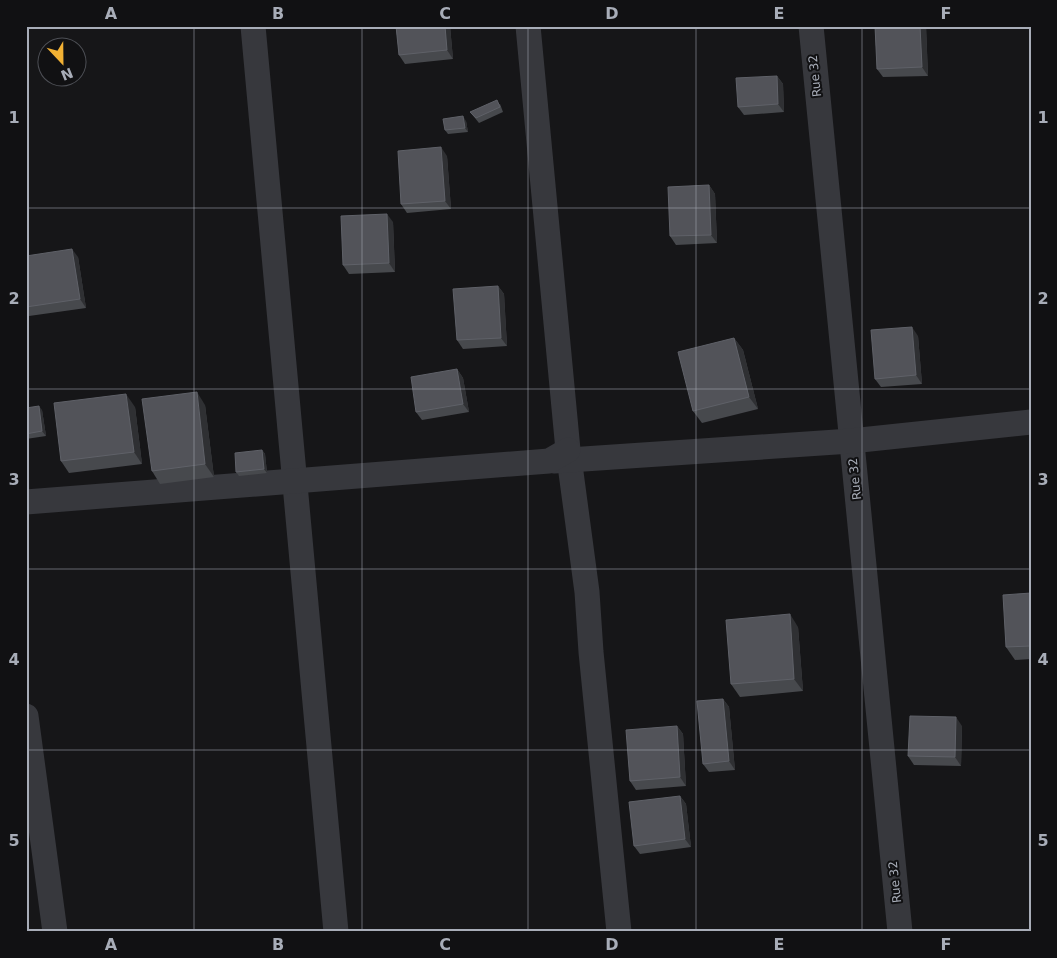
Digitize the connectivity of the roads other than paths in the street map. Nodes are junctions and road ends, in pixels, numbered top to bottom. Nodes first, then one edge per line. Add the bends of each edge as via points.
1 (253, 26) edge
2 (528, 26) edge
3 (811, 26) edge
4 (1031, 422) edge
5 (851, 441) junction
6 (562, 457) junction
7 (294, 480) junction
8 (26, 502) edge
9 (26, 716) edge
10 (55, 932) edge
11 (336, 932) edge
12 (620, 932) edge
13 (900, 932) edge

1 - 7 street
2 - 6 street
3 - 5 street, Rue 32
4 - 5 street
5 - 6 street
5 - 13 street, Rue 32
6 - 7 street
6 - 12 street via 587,592
7 - 8 street
7 - 11 street
9 - 10 street

